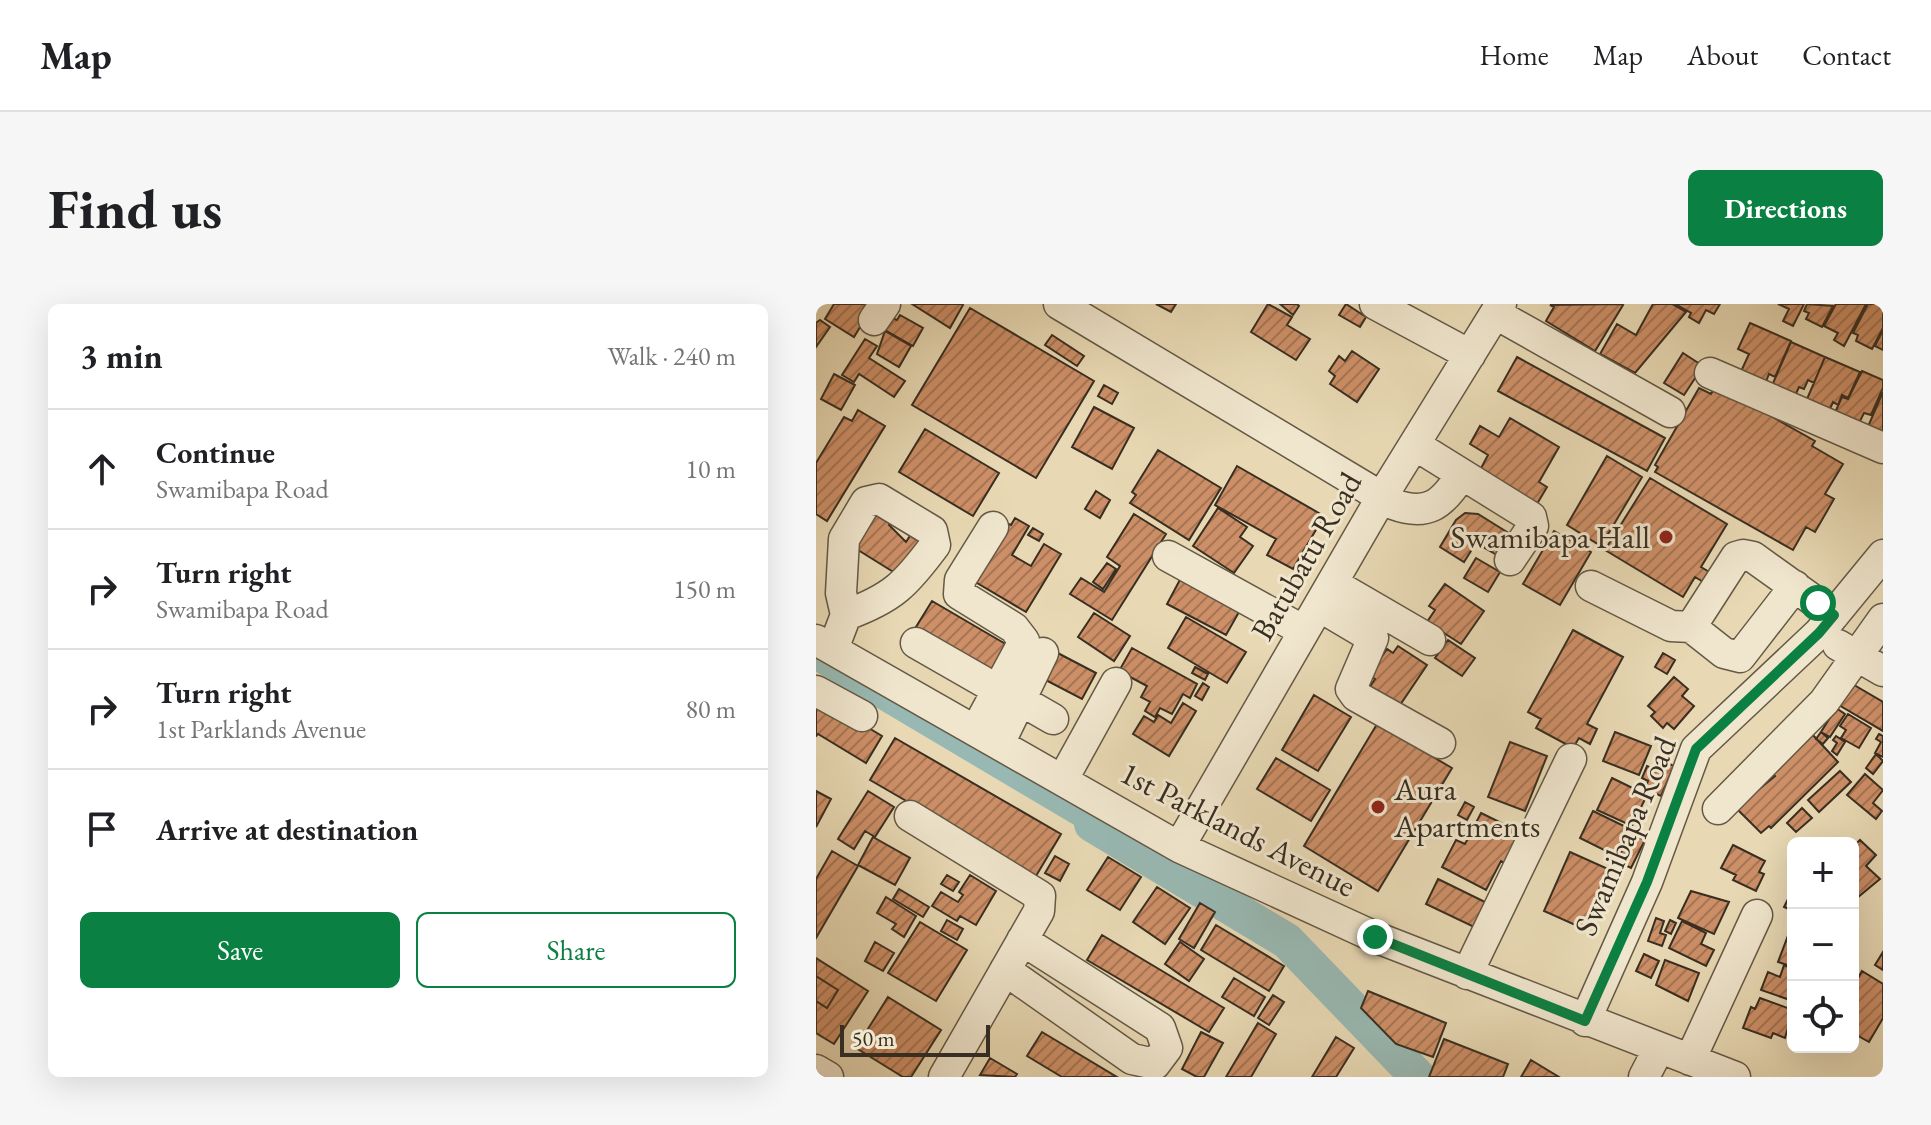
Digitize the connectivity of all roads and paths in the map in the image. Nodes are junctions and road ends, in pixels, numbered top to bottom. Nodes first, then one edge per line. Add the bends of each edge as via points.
1 (1059, 304) edge
2 (1375, 304) edge
3 (1498, 309) edge
4 (1099, 314) edge
5 (1470, 355) junction
6 (1710, 373) dead end
7 (1670, 412) dead end
8 (1415, 445) junction
9 (1883, 448) edge
10 (1461, 475) junction
11 (1383, 495) junction
12 (993, 527) dead end
13 (1883, 555) edge
14 (1168, 556) dead end
15 (1510, 560) dead end
16 (841, 570) junction
17 (1591, 586) dead end
18 (1795, 586) junction
19 (887, 599) junction
20 (1318, 607) junction
21 (846, 615) junction
22 (1883, 619) edge
23 (1827, 624) junction
24 (1691, 627) junction
25 (1430, 640) dead end
26 (916, 643) dead end
27 (821, 646) edge
28 (1043, 653) dead end
29 (1856, 655) junction
30 (1883, 671) edge
31 (1116, 683) dead end
32 (816, 691) edge
33 (1009, 695) junction
34 (862, 716) dead end
35 (1053, 719) dead end
36 (988, 736) junction
37 (1440, 743) dead end
38 (1571, 759) dead end
39 (1063, 779) junction
40 (1718, 809) dead end
41 (910, 816) dead end
42 (1179, 847) junction
43 (1757, 915) dead end
44 (1022, 940) junction
45 (1005, 970) junction
46 (1467, 974) junction
47 (1585, 1021) junction
48 (1659, 1048) junction
49 (1690, 1060) junction
50 (816, 1070) edge
51 (828, 1077) edge
52 (944, 1077) edge
53 (1644, 1077) edge
54 (1735, 1077) edge

1 - 4 street
2 - 5 street
3 - 5 street, Batubatu Road
3 - 7 street
4 - 11 street
5 - 8 street, Batubatu Road
6 - 9 street
8 - 10 street
8 - 11 street, Batubatu Road
10 - 11 street via 1439,505 1423,510 1408,509
10 - 15 street via 1531,517 1533,526
11 - 20 street, Batubatu Road
12 - 33 street via 958,588 959,594 1014,628 1024,641
13 - 23 street, Swamibapa Road
14 - 20 street
16 - 19 street
16 - 19 street via 844,539 873,498 926,526 935,545 906,584
16 - 21 street
17 - 24 street via 1671,626
18 - 23 street
18 - 24 street via 1740,657 1724,653
18 - 24 street via 1753,557 1736,557
19 - 21 street
20 - 25 street
20 - 37 street via 1373,638 1352,681 1356,696
20 - 42 street, Batubatu Road
21 - 27 street
22 - 29 street
23 - 29 street
23 - 47 street, Swamibapa Road via 1696,749 1647,882
26 - 33 street
27 - 36 street, 1st Parklands Avenue
28 - 33 street
29 - 30 street
29 - 40 street via 1824,702
31 - 39 street
32 - 34 street
33 - 35 street
33 - 36 street
36 - 39 street, 1st Parklands Avenue
38 - 46 street
39 - 42 street, 1st Parklands Avenue
41 - 44 street via 1040,896 1039,911
42 - 46 street, 1st Parklands Avenue
43 - 49 street
44 - 45 street
44 - 45 street via 1160,1028 1167,1048 1155,1064 1132,1059
45 - 52 street
46 - 47 street, 1st Parklands Avenue
47 - 48 street, 1st Parklands Avenue
48 - 49 street, 1st Parklands Avenue
48 - 53 street
49 - 54 street, 1st Parklands Avenue
50 - 51 street

